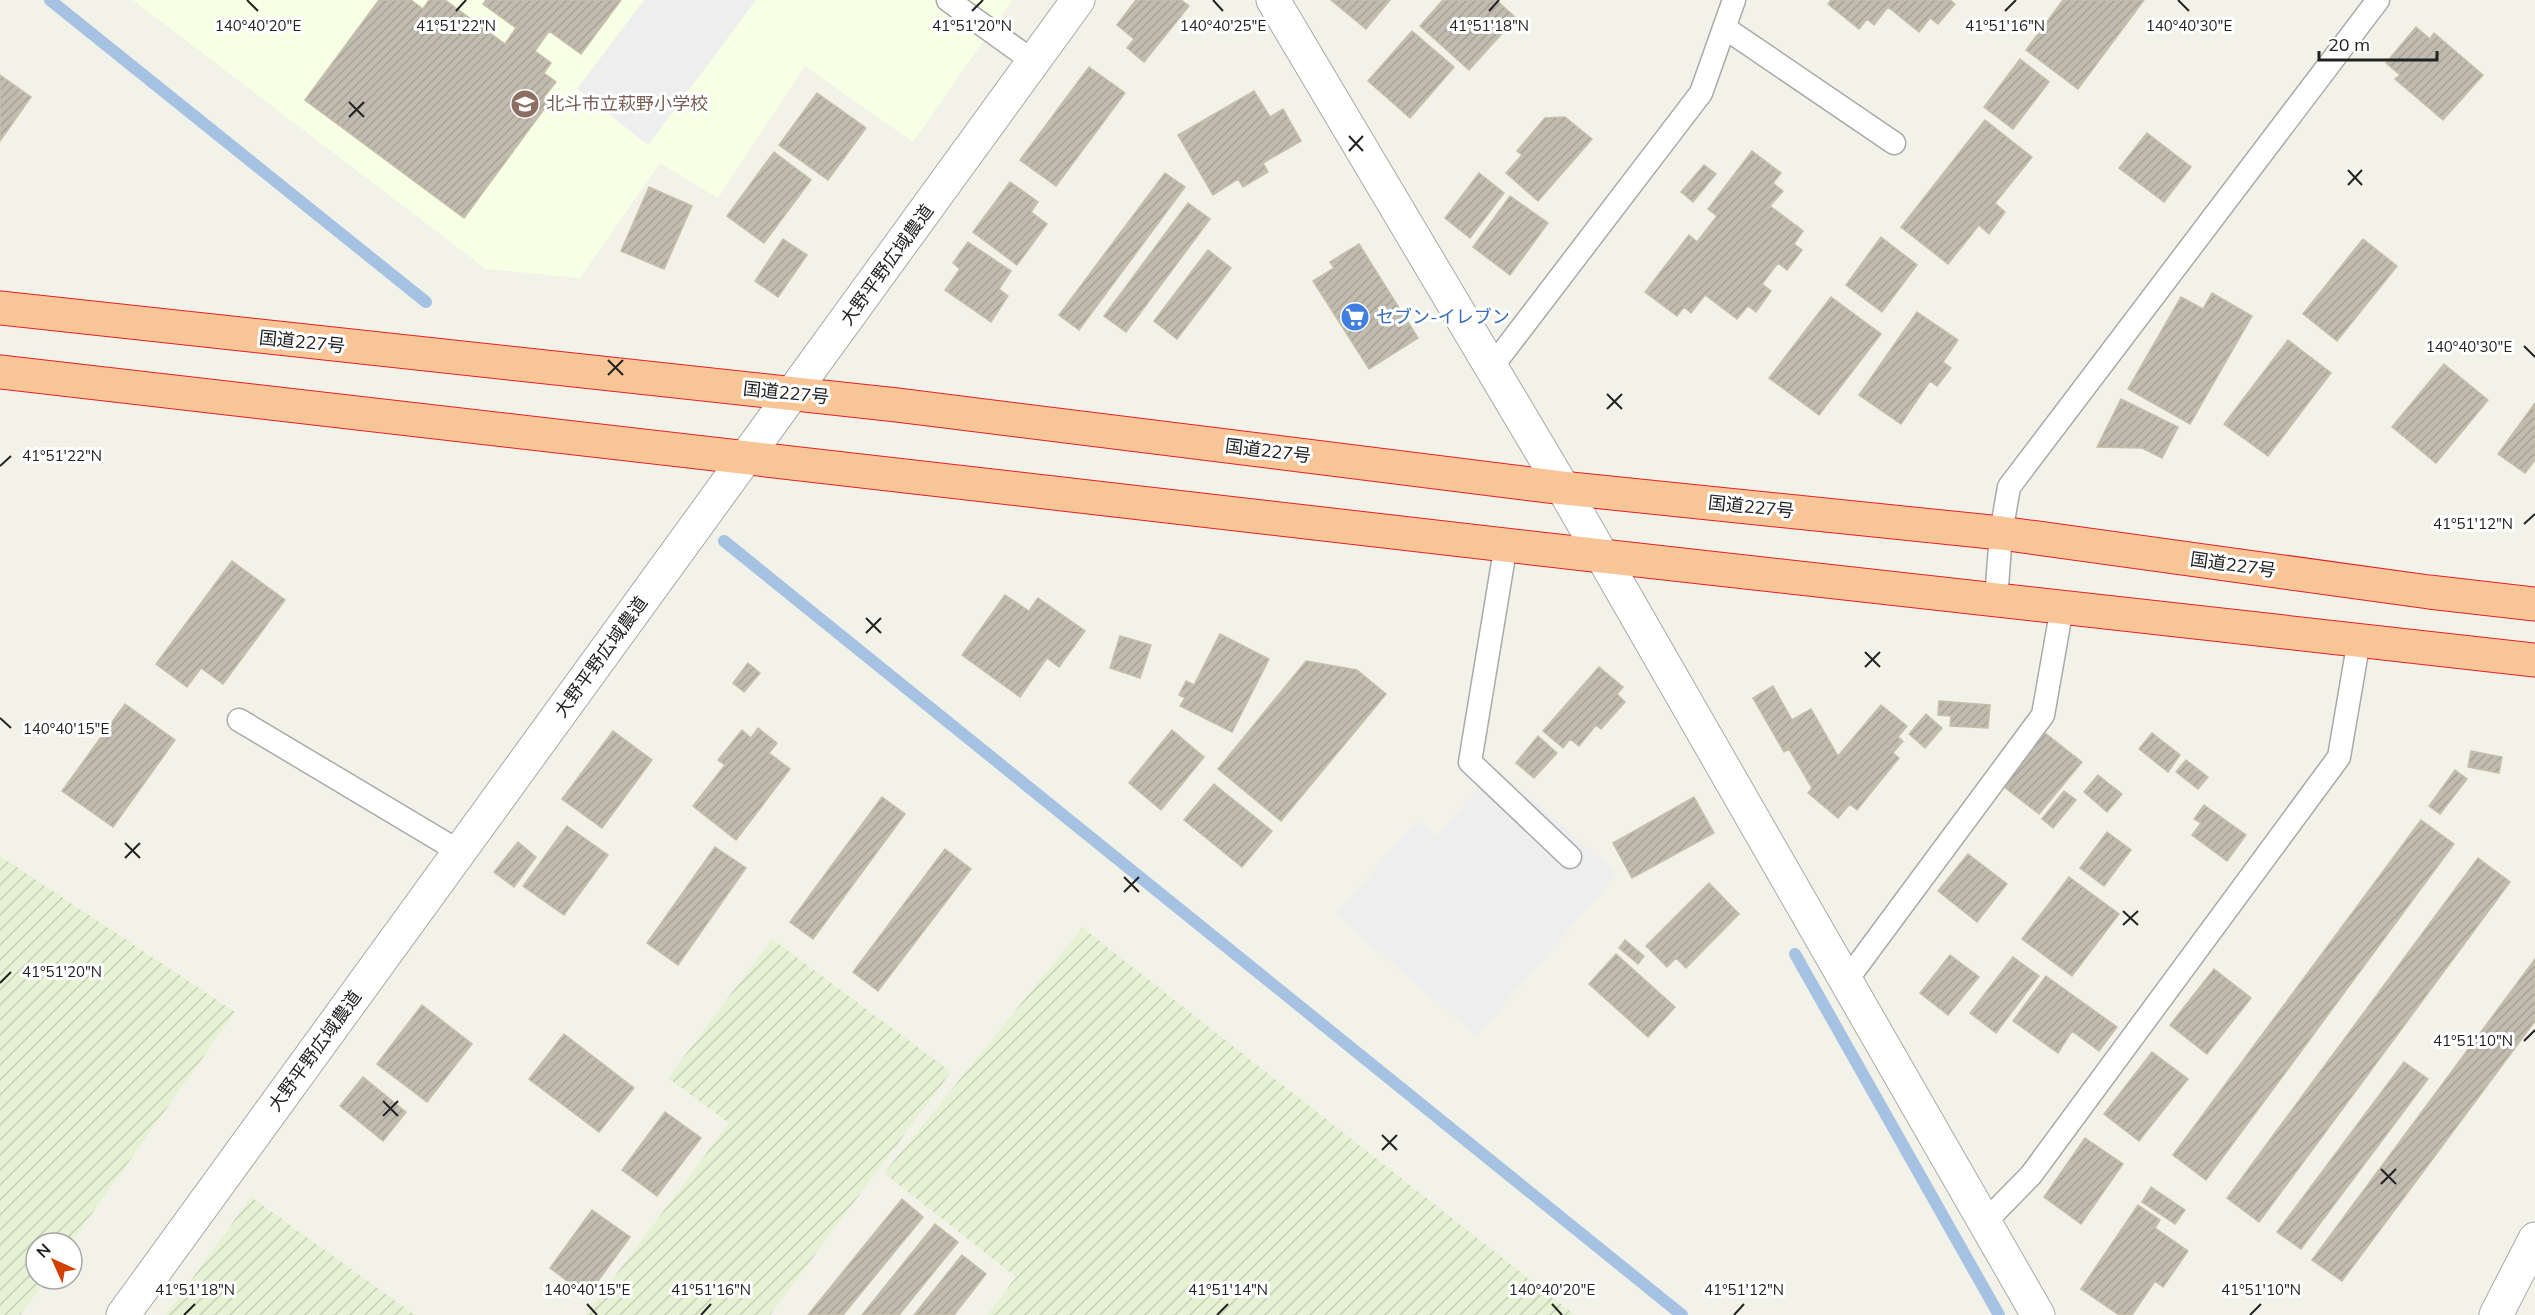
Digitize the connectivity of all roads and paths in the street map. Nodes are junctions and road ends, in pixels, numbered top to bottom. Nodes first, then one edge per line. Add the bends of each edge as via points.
1 (948, 0) edge
2 (1078, 0) edge
3 (1273, 0) edge
4 (1734, 0) edge
5 (2378, 0) edge
6 (1725, 28) junction
7 (1034, 62) junction
8 (1894, 143) dead end
9 (0, 308) edge
10 (1491, 368) junction
11 (0, 372) edge
12 (792, 393) junction
13 (744, 458) junction
14 (1563, 488) junction
15 (2001, 533) junction
16 (1506, 544) junction
17 (1602, 556) junction
18 (1996, 600) junction
19 (2535, 604) edge
20 (2062, 607) junction
21 (2359, 640) junction
22 (2535, 660) edge
23 (239, 720) dead end
24 (460, 852) junction
25 (1570, 857) dead end
26 (1846, 981) junction
27 (1985, 1222) junction
28 (2535, 1239) edge
29 (123, 1315) edge
30 (2038, 1315) edge
31 (2496, 1315) edge

1 - 7 lane
2 - 7 street, 大野平野広域農道
3 - 10 street
4 - 6 lane
5 - 15 lane via 2008,487
6 - 8 lane
6 - 10 lane via 1701,93
7 - 12 street, 大野平野広域農道
9 - 12 highway, 国道227号
10 - 14 street
11 - 13 highway
12 - 13 street, 大野平野広域農道
12 - 14 highway, 国道227号
13 - 16 highway
13 - 24 street, 大野平野広域農道
14 - 15 highway, 国道227号
14 - 17 street
15 - 18 lane
15 - 19 highway, 国道227号
16 - 17 highway
16 - 25 lane via 1470,762
17 - 18 highway
17 - 26 street
18 - 20 highway
20 - 21 highway
20 - 26 lane via 2043,715
21 - 22 highway
21 - 27 lane via 2339,757 2031,1175
23 - 24 lane
24 - 29 street, 大野平野広域農道
26 - 27 street
27 - 30 street
28 - 31 street

